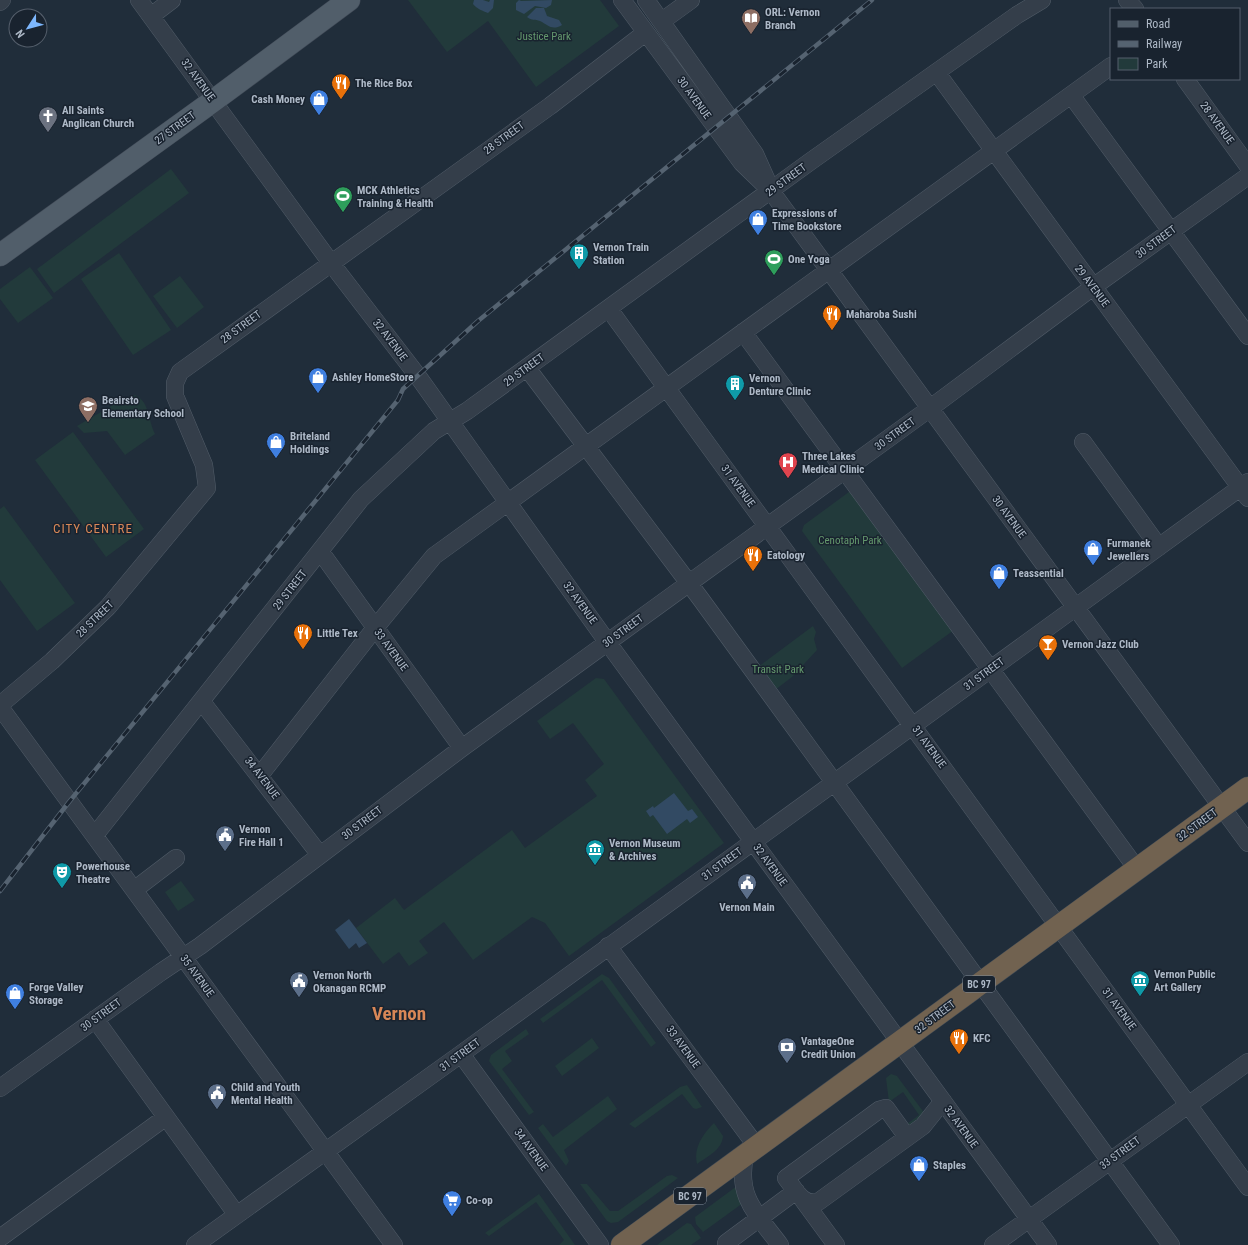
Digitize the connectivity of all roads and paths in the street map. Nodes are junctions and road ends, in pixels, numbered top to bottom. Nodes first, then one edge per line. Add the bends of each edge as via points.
1 (139, 0) edge
2 (172, 0) edge
3 (349, 0) edge
4 (622, 0) edge
5 (646, 0) edge
6 (691, 0) edge
7 (1042, 0) edge
8 (1128, 0) edge
9 (1134, 8) edge
10 (151, 16) junction
11 (662, 21) junction
12 (645, 33) junction
13 (1110, 67) edge
14 (937, 73) junction
15 (1186, 80) edge
16 (1070, 95) junction
17 (214, 101) junction
18 (994, 151) junction
19 (755, 154) junction
20 (811, 161) junction
21 (1248, 166) edge
22 (1248, 176) edge
23 (771, 191) junction
24 (1171, 231) junction
25 (0, 255) edge
26 (331, 263) junction
27 (828, 270) junction
28 (1093, 287) junction
29 (608, 309) junction
30 (743, 332) junction
31 (1248, 336) edge
32 (527, 368) junction
33 (666, 388) junction
34 (929, 409) junction
35 (450, 421) junction
36 (1083, 442) dead end
37 (586, 447) junction
38 (845, 470) junction
39 (1246, 489) edge
40 (509, 504) junction
41 (767, 526) junction
42 (1159, 548) junction
43 (320, 552) junction
44 (689, 583) junction
45 (1076, 608) junction
46 (375, 628) junction
47 (608, 643) junction
48 (991, 669) junction
49 (202, 702) junction
50 (0, 706) edge
51 (913, 726) junction
52 (462, 748) junction
53 (260, 776) junction
54 (834, 782) junction
55 (1248, 788) edge
56 (1222, 807) junction
57 (95, 836) junction
58 (753, 842) junction
59 (1248, 844) edge
60 (320, 856) junction
61 (176, 858) dead end
62 (1137, 869) junction
63 (134, 890) junction
64 (1059, 925) junction
65 (608, 946) junction
66 (183, 957) junction
67 (980, 984) junction
68 (95, 1020) junction
69 (900, 1043) junction
70 (461, 1054) junction
71 (1248, 1062) edge
72 (0, 1088) edge
73 (943, 1101) junction
74 (1188, 1105) junction
75 (166, 1117) junction
76 (907, 1137) junction
77 (326, 1152) junction
78 (751, 1152) junction
79 (1109, 1161) junction
80 (1248, 1187) edge
81 (800, 1196) junction
82 (237, 1215) junction
83 (760, 1218) junction
84 (1029, 1219) junction
85 (0, 1238) edge
86 (726, 1243) dead end
87 (195, 1245) edge
88 (394, 1245) edge
89 (600, 1245) edge
90 (622, 1245) edge
91 (780, 1245) edge
92 (836, 1245) edge
93 (993, 1245) edge
94 (1048, 1245) edge
95 (1171, 1245) edge

1 - 10 street, 32 AVENUE
2 - 10 street
3 - 17 main road, 27 STREET
4 - 12 street, 30 AVENUE
5 - 11 street, 30 AVENUE
6 - 11 street
7 - 14 street, 29 STREET
8 - 9 street
10 - 17 street, 32 AVENUE
11 - 19 street, 30 AVENUE
12 - 23 street, 30 AVENUE via 742,163
12 - 26 street, 28 STREET via 550,106
13 - 16 street
14 - 18 street, 29 AVENUE
14 - 20 street, 29 STREET
15 - 21 street, 28 AVENUE
16 - 18 street
16 - 24 street
17 - 25 main road, 27 STREET
17 - 26 street, 32 AVENUE
18 - 27 street
18 - 28 street, 29 AVENUE
19 - 20 street via 766,166 780,170 794,169
19 - 23 street, 30 AVENUE
20 - 23 street, 29 STREET
22 - 24 street, 30 STREET
23 - 27 street, 30 AVENUE
23 - 29 street, 29 STREET
24 - 28 street, 30 STREET
24 - 31 street
26 - 35 street, 32 AVENUE
26 - 50 street, 28 STREET via 180,372 175,383 175,396 204,465 207,488 108,607
27 - 30 street
27 - 34 street, 30 AVENUE
28 - 34 street, 30 STREET
28 - 39 street, 29 AVENUE
29 - 32 street, 29 STREET
29 - 33 street, 31 AVENUE
30 - 33 street
30 - 38 street
32 - 35 street, 29 STREET
32 - 37 street
33 - 37 street
33 - 41 street, 31 AVENUE
34 - 38 street, 30 STREET
34 - 45 street, 30 AVENUE
35 - 40 street, 32 AVENUE
35 - 43 street, 29 STREET via 420,442 361,499
36 - 42 street
37 - 40 street
37 - 44 street
38 - 41 street, 30 STREET
38 - 48 street
39 - 42 street, 31 STREET
40 - 46 street via 434,556
40 - 47 street, 32 AVENUE
41 - 44 street, 30 STREET
41 - 51 street, 31 AVENUE
42 - 45 street, 31 STREET
43 - 46 street, 33 AVENUE
43 - 49 street, 29 STREET
44 - 47 street, 30 STREET
44 - 54 street
45 - 48 street, 31 STREET
45 - 56 street, 30 AVENUE
46 - 52 street, 33 AVENUE
46 - 53 street
47 - 52 street, 30 STREET
47 - 58 street, 32 AVENUE
48 - 51 street, 31 STREET
48 - 62 street
49 - 53 street, 34 AVENUE
49 - 57 street, 29 STREET
50 - 57 street, 35 AVENUE
51 - 54 street, 31 STREET
51 - 64 street, 31 AVENUE
52 - 60 street, 30 STREET
53 - 60 street, 34 AVENUE
54 - 58 street, 31 STREET
54 - 67 street
55 - 56 highway, 32 STREET / BC 97
56 - 59 street, 30 AVENUE
56 - 62 highway, 32 STREET / BC 97
57 - 63 street, 35 AVENUE
58 - 65 street, 31 STREET
58 - 69 street, 32 AVENUE
60 - 66 street, 30 STREET
61 - 63 street
62 - 64 highway, 32 STREET / BC 97
63 - 66 street, 35 AVENUE
64 - 67 highway, 32 STREET / BC 97
64 - 74 street, 31 AVENUE
65 - 70 street, 31 STREET
65 - 78 street, 33 AVENUE
66 - 68 street, 30 STREET
66 - 77 street, 35 AVENUE
67 - 69 highway, 32 STREET / BC 97
67 - 79 street
68 - 72 street, 30 STREET
68 - 75 street
69 - 73 street, 32 AVENUE
69 - 78 highway, 32 STREET / BC 97
70 - 77 street, 31 STREET
70 - 89 street, 34 AVENUE
71 - 74 street, 33 STREET
73 - 76 street via 923,1126
73 - 84 street, 32 AVENUE
74 - 79 street, 33 STREET
74 - 80 street, 31 AVENUE
75 - 82 street
75 - 85 street
76 - 81 street via 818,1202 810,1204
76 - 81 street via 886,1108 879,1110 786,1178
77 - 82 street, 31 STREET
77 - 88 street, 35 AVENUE
78 - 83 street via 742,1169 744,1190
78 - 90 highway, 32 STREET / BC 97
79 - 84 street, 33 STREET
79 - 95 street
81 - 83 street
81 - 92 street
82 - 87 street, 31 STREET
83 - 86 street
83 - 91 street
84 - 93 street, 33 STREET
84 - 94 street, 32 AVENUE

